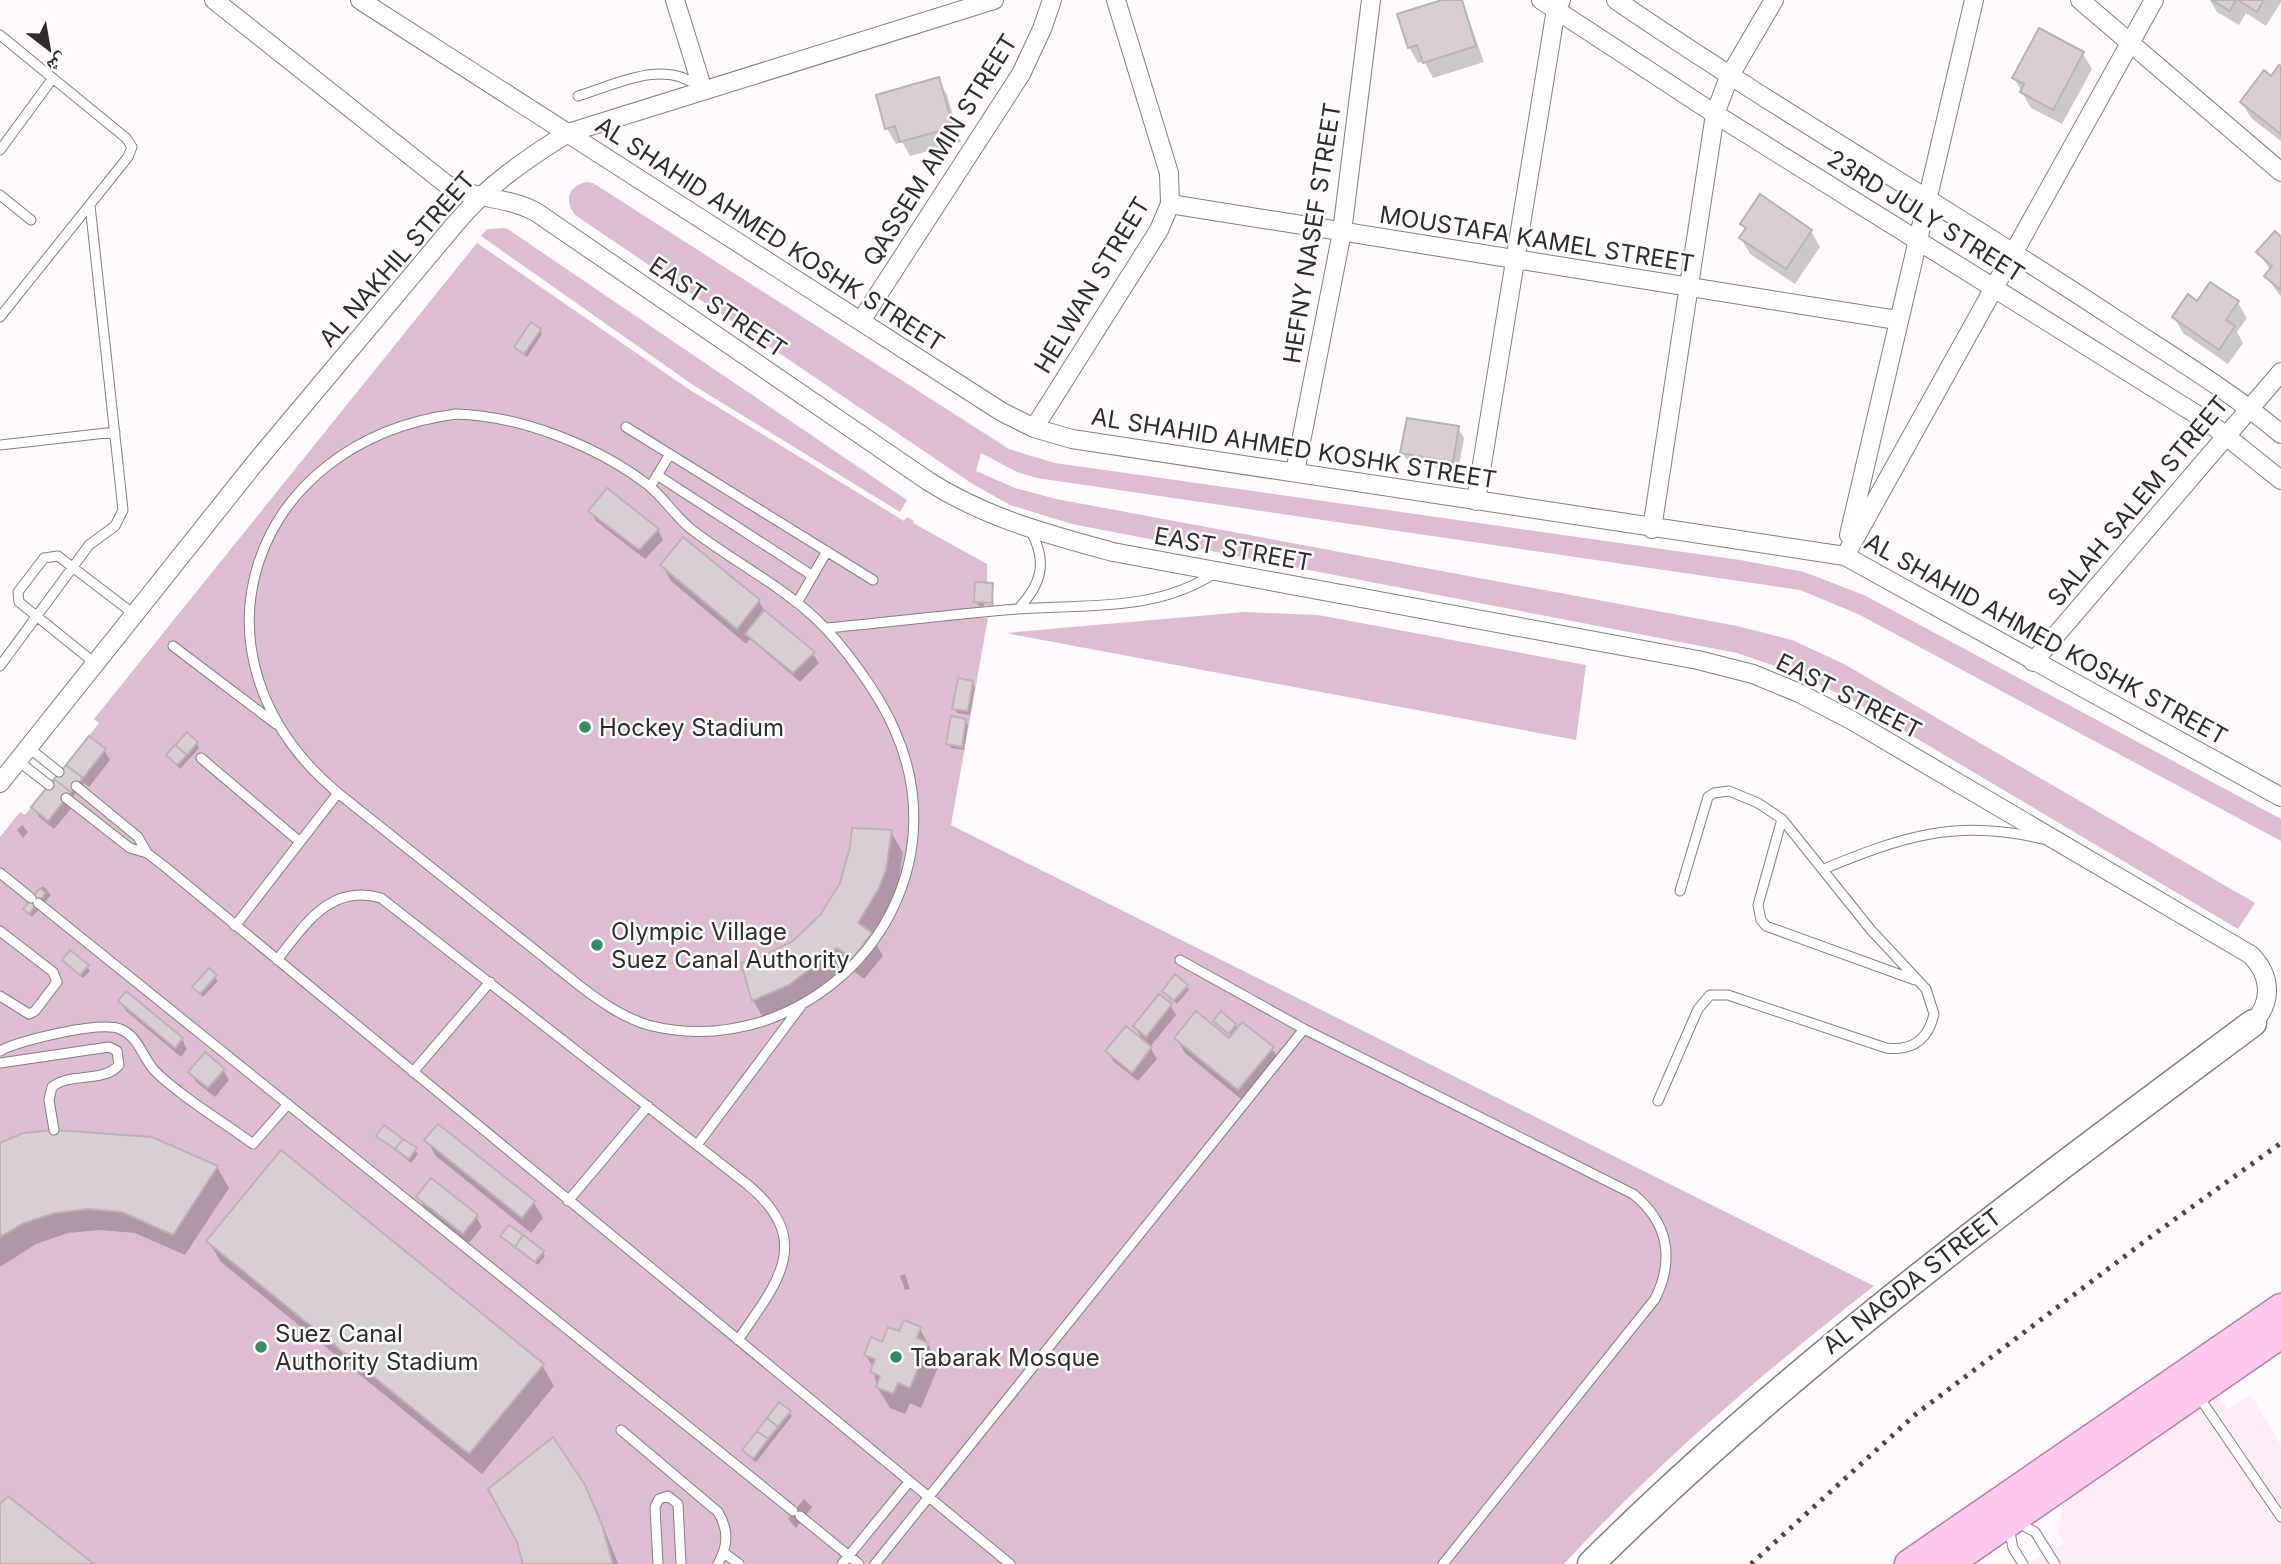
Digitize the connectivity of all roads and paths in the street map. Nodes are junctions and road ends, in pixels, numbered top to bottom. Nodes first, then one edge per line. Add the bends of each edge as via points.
1 (214, 0) edge
2 (360, 0) edge
3 (675, 0) edge
4 (994, 0) edge
5 (1052, 0) edge
6 (1116, 0) edge
7 (1371, 0) edge
8 (1616, 0) edge
9 (1774, 0) edge
10 (1974, 0) edge
11 (2080, 0) edge
12 (2154, 0) edge
13 (1552, 3) edge
14 (0, 34) edge
15 (2131, 42) junction
16 (1728, 77) junction
17 (53, 78) junction
18 (703, 90) junction
19 (578, 96) dead end
20 (1715, 114) junction
21 (568, 133) junction
22 (2, 144) edge
23 (2281, 172) edge
24 (0, 195) edge
25 (479, 195) junction
26 (1926, 199) junction
27 (1170, 204) junction
28 (90, 205) junction
29 (31, 220) dead end
30 (1342, 232) junction
31 (1917, 239) junction
32 (2013, 251) junction
33 (1517, 261) junction
34 (1995, 288) junction
35 (1690, 289) junction
36 (0, 317) edge
37 (1897, 320) junction
38 (861, 321) junction
39 (2281, 372) edge
40 (2248, 409) junction
41 (626, 427) dead end
42 (1034, 428) junction
43 (115, 432) junction
44 (2281, 434) edge
45 (2226, 435) junction
46 (0, 444) edge
47 (670, 454) junction
48 (1294, 472) junction
49 (657, 475) junction
50 (2281, 480) edge
51 (650, 487) junction
52 (1476, 501) junction
53 (1651, 529) junction
54 (1030, 530) junction
55 (827, 551) junction
56 (1845, 556) junction
57 (73, 568) junction
58 (1217, 571) junction
59 (813, 576) junction
60 (873, 580) dead end
61 (797, 603) junction
62 (1018, 609) junction
63 (135, 615) junction
64 (37, 617) junction
65 (826, 628) junction
66 (173, 646) dead end
67 (2033, 662) junction
68 (96, 664) junction
69 (0, 666) edge
70 (278, 725) junction
71 (23, 754) junction
72 (201, 758) dead end
73 (59, 772) dead end
74 (0, 783) edge
75 (49, 785) dead end
76 (76, 786) dead end
77 (338, 793) junction
78 (2281, 797) edge
79 (66, 798) dead end
80 (1782, 819) junction
81 (300, 842) junction
82 (2063, 844) junction
83 (147, 853) junction
84 (1824, 869) junction
85 (0, 873) edge
86 (1680, 891) dead end
87 (235, 926) junction
88 (0, 931) edge
89 (276, 960) junction
90 (1180, 961) dead end
91 (1918, 981) junction
92 (490, 982) junction
93 (0, 996) edge
94 (800, 1006) junction
95 (2253, 1023) joint
96 (1304, 1029) junction
97 (0, 1051) edge
98 (0, 1063) edge
99 (413, 1072) junction
100 (1658, 1101) dead end
101 (288, 1104) junction
102 (648, 1105) junction
103 (54, 1129) dead end
104 (697, 1145) junction
105 (568, 1201) junction
106 (2281, 1308) edge
107 (2281, 1334) edge
108 (738, 1340) junction
109 (2190, 1385) junction
110 (621, 1430) dead end
111 (909, 1482) junction
112 (929, 1497) junction
113 (2003, 1514) junction
114 (2281, 1517) edge
115 (724, 1553) junction
116 (849, 1556) junction
117 (658, 1564) edge
118 (681, 1564) edge
119 (718, 1564) edge
120 (739, 1564) edge
121 (842, 1564) edge
122 (859, 1564) edge
123 (875, 1564) edge
124 (1010, 1564) edge
125 (1443, 1564) edge
126 (1591, 1564) edge
127 (1909, 1564) edge
128 (1948, 1564) edge
129 (2023, 1564) edge
130 (2055, 1564) edge

1 - 25 street, EAST STREET via 446,184
2 - 21 street, AL SHAHID AHMED KOSHK STREET
3 - 18 street
4 - 18 street, AL NAKHIL STREET
5 - 38 street, QASSEM AMIN STREET via 1021,74
6 - 27 street, HELWAN STREET via 1168,173
7 - 30 street, HEFNY NASEF STREET
8 - 16 street, 23RD JULY STREET
9 - 16 street
10 - 26 street
11 - 15 street
12 - 15 street
13 - 20 street, 23RD JULY STREET
13 - 33 street
14 - 17 lane
15 - 23 street
15 - 32 street
16 - 20 street
16 - 26 street, 23RD JULY STREET
17 - 22 lane
17 - 28 lane via 132,147
18 - 19 lane via 689,79 663,73
18 - 21 street, AL NAKHIL STREET
20 - 31 street, 23RD JULY STREET
20 - 35 street
21 - 25 street, AL NAKHIL STREET
21 - 38 street, AL SHAHID AHMED KOSHK STREET
24 - 29 lane
25 - 54 street, EAST STREET via 515,202 536,212 936,486
25 - 63 street, AL NAKHIL STREET
26 - 31 street
26 - 32 street, 23RD JULY STREET
27 - 30 street, MOUSTAFA KAMEL STREET
27 - 42 street, HELWAN STREET
28 - 36 lane
28 - 43 lane
30 - 33 street, MOUSTAFA KAMEL STREET
30 - 48 street, HEFNY NASEF STREET
31 - 34 street, 23RD JULY STREET
31 - 37 street
32 - 34 street
32 - 40 street, 23RD JULY STREET
33 - 35 street, MOUSTAFA KAMEL STREET
33 - 52 street
34 - 45 street, 23RD JULY STREET
34 - 56 street
35 - 37 street, MOUSTAFA KAMEL STREET
35 - 53 street
37 - 56 street
38 - 42 street, AL SHAHID AHMED KOSHK STREET
39 - 40 street, SALAH SALEM STREET
40 - 44 street, 23RD JULY STREET
40 - 45 street, SALAH SALEM STREET
41 - 47 lane
42 - 48 street, AL SHAHID AHMED KOSHK STREET via 1072,439
43 - 46 lane
43 - 57 lane via 123,510 115,526 93,540
45 - 50 street, 23RD JULY STREET
45 - 67 street, SALAH SALEM STREET
47 - 49 lane
47 - 55 lane
48 - 52 street, AL SHAHID AHMED KOSHK STREET
49 - 51 lane
49 - 59 lane
51 - 61 lane via 691,529
51 - 70 lane via 558,436 487,415 456,414 395,426 340,455 294,497 261,554 253,587 252,654 260,687
52 - 53 street, AL SHAHID AHMED KOSHK STREET
53 - 56 street, AL SHAHID AHMED KOSHK STREET
54 - 58 street, EAST STREET via 1113,552
54 - 62 lane via 1042,557 1042,571
55 - 59 lane
55 - 60 lane
56 - 67 street, AL SHAHID AHMED KOSHK STREET
57 - 63 lane
57 - 64 lane
57 - 64 lane via 58,556 47,556 18,592 21,605
58 - 62 lane via 1159,599
58 - 82 street, EAST STREET via 1643,648 1753,674 1851,720
59 - 61 lane
61 - 65 lane
62 - 65 lane
63 - 68 street, AL NAKHIL STREET
64 - 68 lane
64 - 69 lane
65 - 94 lane via 883,708 903,751 912,797 910,849 896,904 872,945 847,974
66 - 70 lane
67 - 78 street, AL SHAHID AHMED KOSHK STREET
68 - 71 street, AL NAKHIL STREET
70 - 77 lane via 313,771
71 - 73 lane
71 - 74 street, AL NAKHIL STREET
71 - 75 lane
72 - 81 lane
76 - 83 lane via 138,836
77 - 81 lane
77 - 94 lane via 580,986 622,1014 658,1027 696,1032 747,1026
79 - 83 lane via 130,848
80 - 84 lane
80 - 86 lane via 1729,791 1714,793 1704,804
80 - 91 lane via 1758,905 1766,926
81 - 87 lane
82 - 84 lane via 2011,831 1931,832 1879,846
82 - 95 street, EAST STREET via 2251,955 2263,971 2268,990 2264,1008
83 - 87 lane
84 - 91 lane
85 - 101 lane
87 - 89 lane
88 - 93 lane via 53,972 57,982 29,1014
89 - 92 lane via 323,906 345,895 369,894 391,903
89 - 99 lane
90 - 96 lane
91 - 100 lane via 1932,1001 1931,1027 1912,1046 1899,1049 1728,995 1710,995 1698,1009
92 - 99 lane
92 - 102 lane
94 - 104 lane
95 - 126 street, AL NAGDA STREET via 2001,1210 1823,1351 1726,1434
96 - 112 lane
96 - 125 lane via 1633,1194 1658,1220 1667,1242 1667,1266 1655,1298
97 - 101 lane via 29,1039 102,1027 124,1030 158,1073 253,1144
98 - 103 lane via 108,1047 117,1051 119,1065 112,1072 52,1087 49,1100
99 - 105 lane
101 - 116 lane
102 - 104 lane
102 - 105 lane
104 - 108 lane via 772,1208 785,1239 781,1273
105 - 108 lane
106 - 109 main road
107 - 109 main road
108 - 111 lane
109 - 113 main road
109 - 114 lane
110 - 115 lane via 718,1512 726,1532
111 - 112 lane
111 - 116 lane
112 - 123 lane
112 - 124 lane
113 - 127 main road
113 - 128 main road
113 - 129 lane
113 - 130 lane via 2035,1532
115 - 119 lane
115 - 120 lane
116 - 121 lane
116 - 122 lane
117 - 118 lane via 655,1507 659,1499 668,1496 678,1504

